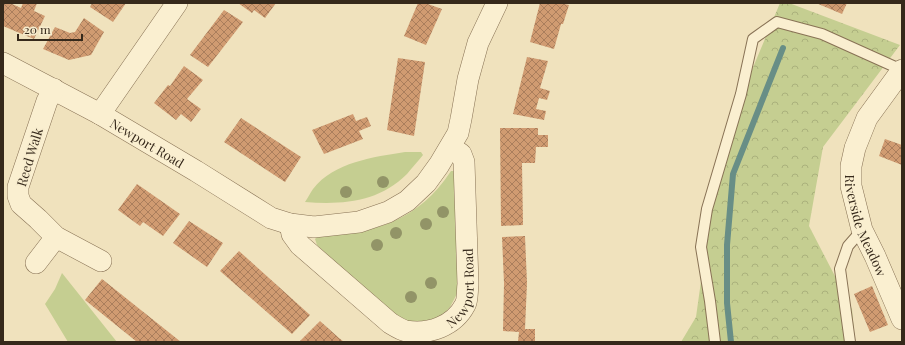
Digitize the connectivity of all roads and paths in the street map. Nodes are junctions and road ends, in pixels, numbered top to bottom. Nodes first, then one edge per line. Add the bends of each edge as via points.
1 (177, 3) edge
2 (496, 3) edge
3 (3, 63) edge
4 (902, 70) edge
5 (54, 89) junction
6 (100, 114) junction
7 (451, 147) junction
8 (290, 224) junction
9 (862, 230) junction
10 (56, 237) junction
11 (101, 261) dead end
12 (36, 263) dead end
13 (902, 319) edge
14 (715, 342) edge
15 (850, 342) edge

1 - 6 street
2 - 7 street, Newport Road via 478,43 468,78 462,119
3 - 5 street, Newport Road
4 - 9 street, Riverside Meadow via 867,118 851,166 851,186
4 - 14 lane via 822,34 778,22 753,40 741,94 707,209 700,247
5 - 6 street, Newport Road
5 - 10 street, Reed Walk via 46,102 18,187 18,196 21,204
6 - 8 street, Newport Road via 270,218
7 - 8 street, Newport Road via 426,183 407,201 388,212 359,222 314,227
7 - 8 street, Newport Road via 461,154 464,162 468,284 465,304 446,326 414,332 390,324 300,245 292,234
9 - 13 street, Riverside Meadow
9 - 15 lane via 848,246 840,269
10 - 11 street, Reed Walk
10 - 12 street

